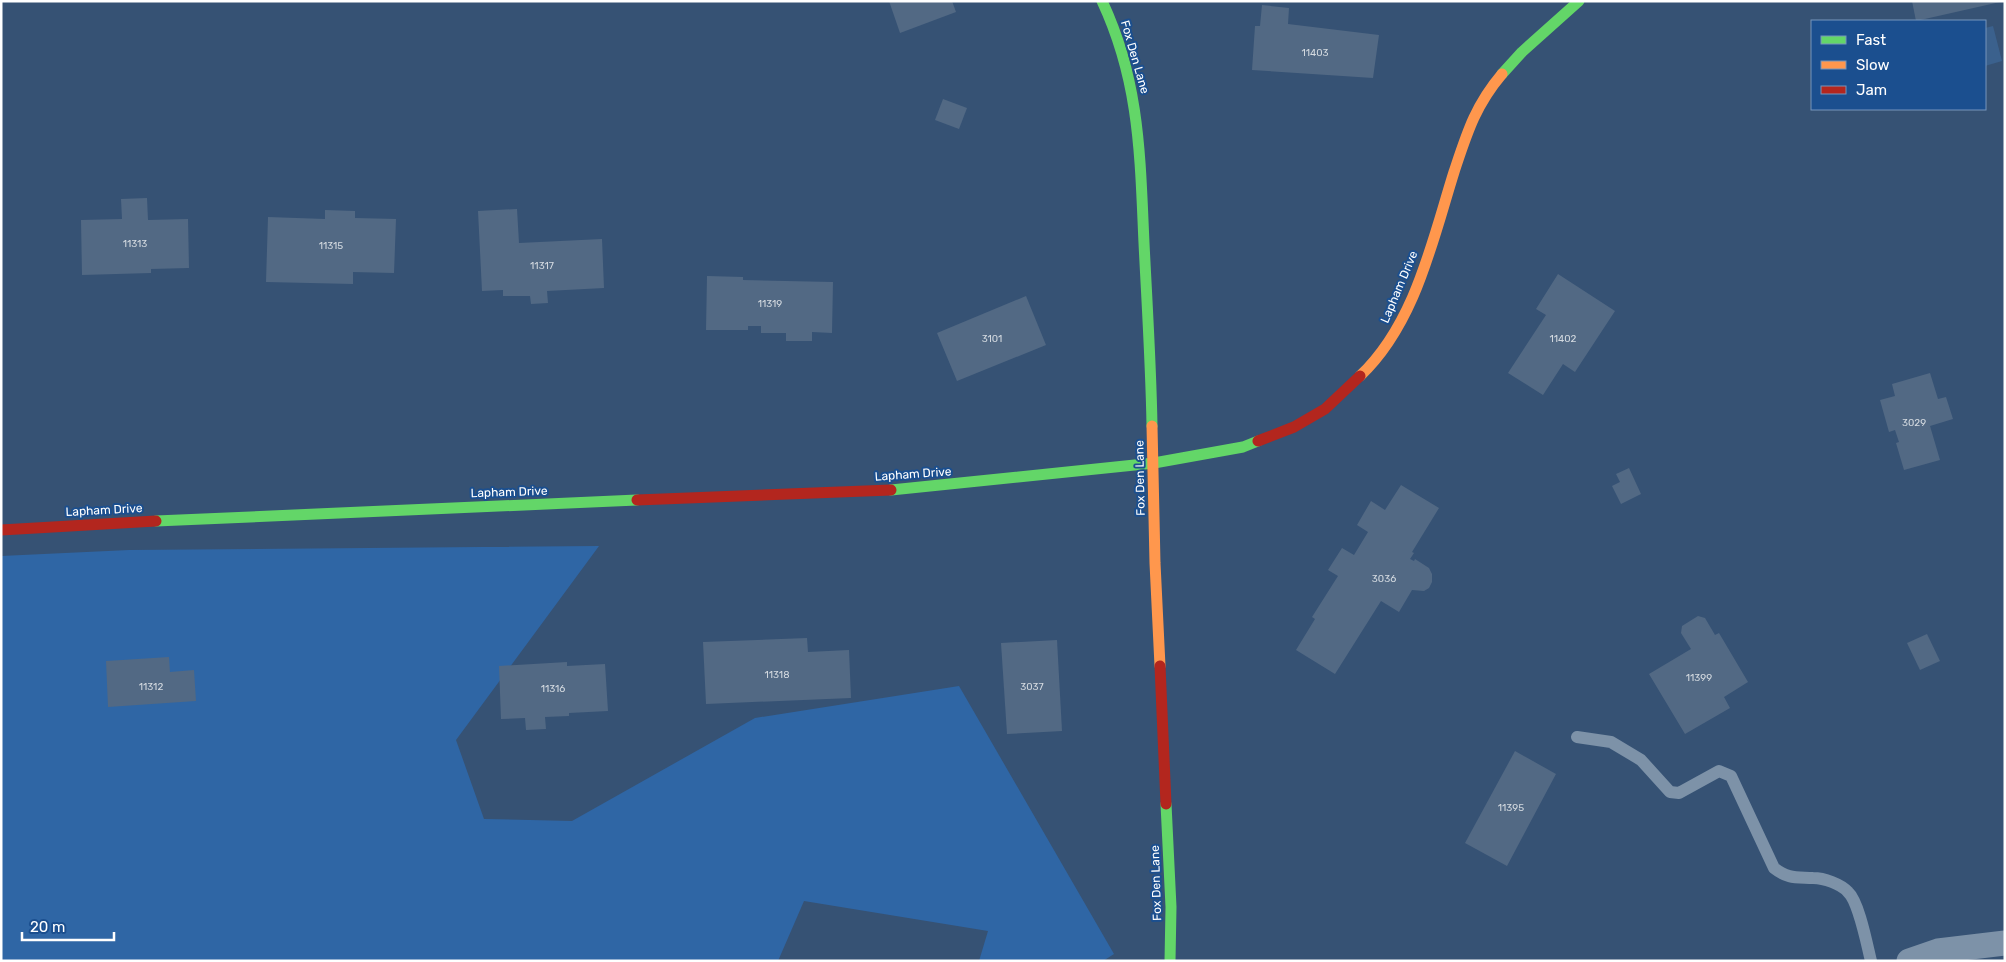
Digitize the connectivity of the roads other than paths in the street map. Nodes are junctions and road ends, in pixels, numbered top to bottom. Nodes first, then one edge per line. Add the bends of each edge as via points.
1 (1102, 1) edge
2 (1579, 1) edge
3 (1154, 463) junction
4 (1, 530) edge
5 (1577, 737) dead end
6 (2005, 943) edge
7 (1170, 961) edge
8 (1871, 961) edge
9 (1909, 961) edge

1 - 3 street, Fox Den Lane via 1116,30 1131,84 1138,139
2 - 3 street, Lapham Drive via 1522,52 1486,93 1469,127 1420,278 1398,328 1377,360 1325,409 1294,428 1243,447
3 - 4 street, Lapham Drive via 911,489 188,519
3 - 7 street, Fox Den Lane via 1155,563 1171,907
5 - 8 lane via 1611,742 1641,760 1670,792 1679,794 1719,771 1731,776 1774,868 1784,876 1819,878 1848,892 1856,905
6 - 9 street via 1938,951

